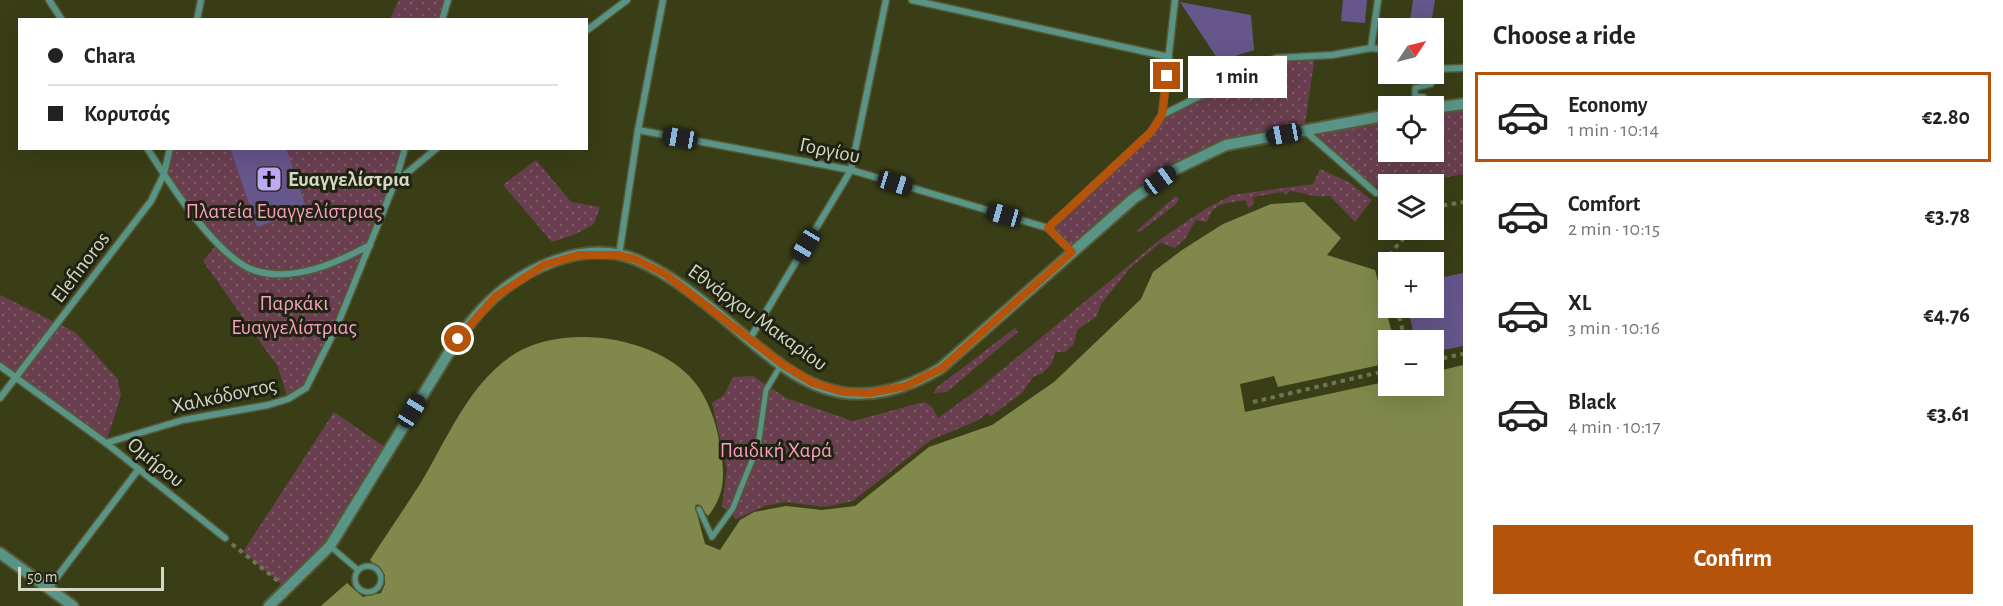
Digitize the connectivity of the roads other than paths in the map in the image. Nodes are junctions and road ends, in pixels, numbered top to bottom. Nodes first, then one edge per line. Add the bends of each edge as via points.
1 (49, 0) edge
2 (201, 0) edge
3 (448, 0) edge
4 (627, 0) edge
5 (663, 0) edge
6 (886, 0) edge
7 (912, 0) edge
8 (1175, 0) edge
9 (1378, 0) edge
10 (61, 18) edge
11 (197, 18) edge
12 (443, 18) edge
13 (588, 29) edge
14 (1371, 48) junction
15 (1378, 49) edge
16 (1169, 57) junction
17 (1463, 68) edge
18 (1444, 69) edge
19 (1431, 84) edge
20 (1415, 96) edge
21 (1463, 104) edge
22 (1444, 107) edge
23 (1162, 115) junction
24 (1378, 117) edge
25 (638, 130) junction
26 (1304, 130) junction
27 (148, 150) edge
28 (170, 150) edge
29 (404, 150) edge
30 (435, 150) edge
31 (851, 170) junction
32 (164, 174) junction
33 (395, 182) junction
34 (1376, 193) dead end
35 (1048, 228) junction
36 (370, 245) junction
37 (1072, 252) junction
38 (618, 255) junction
39 (750, 339) junction
40 (782, 364) junction
41 (0, 366) edge
42 (16, 378) junction
43 (0, 398) edge
44 (106, 443) junction
45 (138, 470) junction
46 (699, 509) dead end
47 (225, 538) road end
48 (330, 546) junction
49 (0, 553) edge
50 (358, 570) junction
51 (48, 589) junction
52 (73, 606) edge
53 (269, 606) edge

1 - 10 street
2 - 11 street
3 - 12 street
4 - 13 street
5 - 25 street
6 - 31 street
7 - 16 street
8 - 16 street
9 - 14 street
14 - 15 street
14 - 23 street via 1276,58
16 - 23 street
17 - 18 street
19 - 20 street via 1415,88
21 - 22 street
23 - 35 street via 1151,132
24 - 26 street
25 - 31 street, Γοργίου
25 - 38 street
26 - 34 street
26 - 37 street via 1226,145 1174,170 1133,199
27 - 32 street
28 - 32 street, Elefinoros
29 - 33 street, Χαλκόδοντος
30 - 33 street
31 - 35 street, Γοργίου
31 - 39 street
32 - 36 street via 206,231 233,257 254,270 275,273 313,269 338,262
32 - 42 street, Elefinoros via 151,201
33 - 36 street, Χαλκόδοντος
35 - 37 street, Γοργίου
36 - 44 street, Χαλκόδοντος via 306,388 268,405 183,420
37 - 40 street, Εθνάρχου Μακαρίου via 957,356 906,386 870,393 825,389
38 - 39 street, Εθνάρχου Μακαρίου via 665,274
38 - 48 street, Εθνάρχου Μακαρίου via 579,255 544,265 511,284 482,308 448,354
39 - 40 street, Εθνάρχου Μακαρίου
40 - 46 street via 766,390 758,446 733,508 712,537
41 - 42 street, Ομήρου
42 - 43 street, Elefinoros
42 - 44 street, Ομήρου
44 - 45 street, Ομήρου
45 - 47 street, Ομήρου
45 - 51 street
48 - 50 street
48 - 53 street, Εθνάρχου Μακαρίου
49 - 51 street
50 - 50 street via 355,583 360,590 373,592 380,586 381,578 374,567
51 - 52 street

